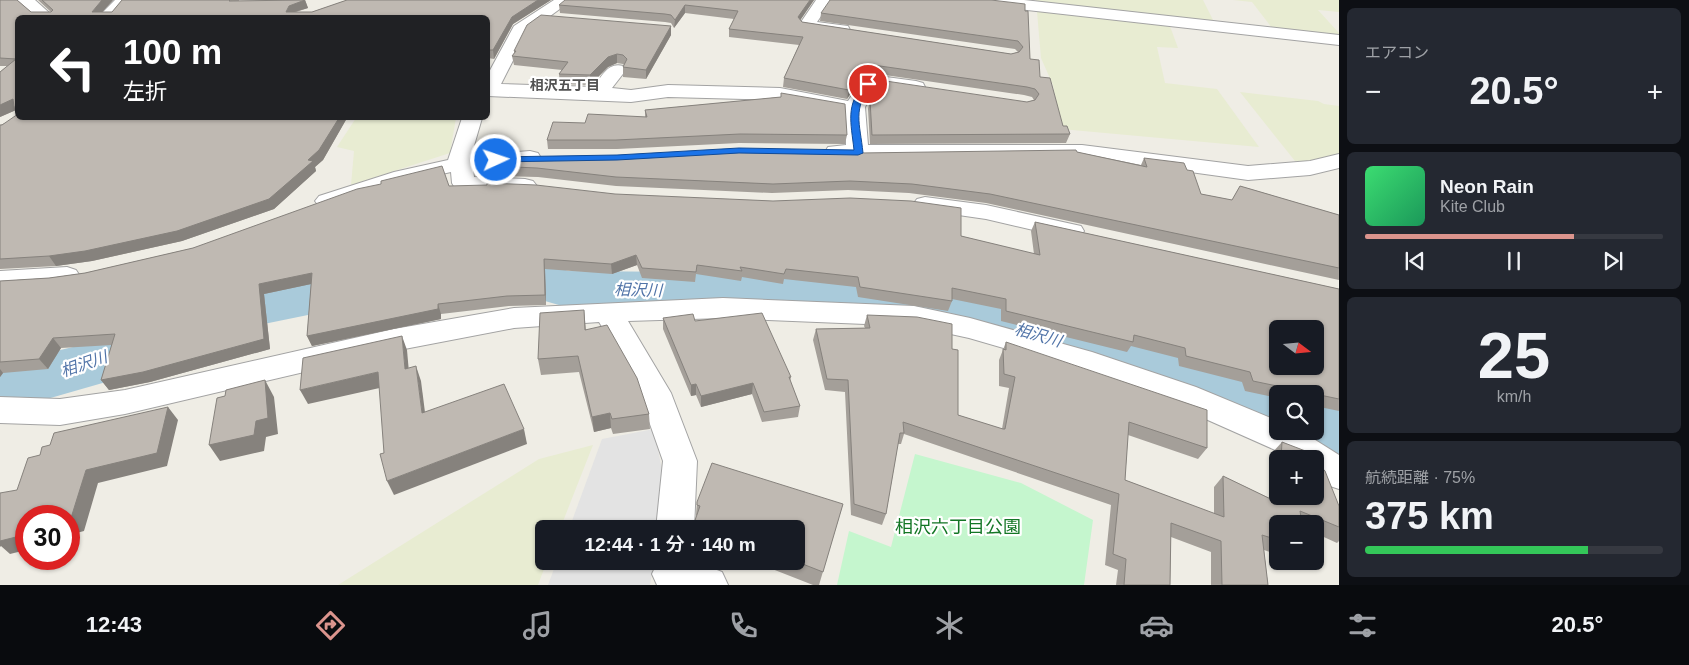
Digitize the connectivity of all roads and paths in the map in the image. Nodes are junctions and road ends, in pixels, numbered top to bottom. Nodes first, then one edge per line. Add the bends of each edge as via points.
1 (23, 0) edge
2 (124, 0) edge
3 (564, 0) edge
4 (824, 0) edge
5 (982, 0) edge
6 (104, 10) edge
7 (43, 15) edge
8 (539, 17) junction
9 (568, 20) edge
10 (855, 32) edge
11 (1339, 40) edge
12 (617, 70) dead end
13 (490, 85) edge
14 (490, 89) edge
15 (938, 90) edge
16 (599, 93) junction
17 (854, 108) junction
18 (471, 120) edge
19 (820, 152) edge
20 (858, 153) junction
21 (553, 158) edge
22 (1339, 161) edge
23 (458, 163) junction
24 (546, 187) edge
25 (899, 202) edge
26 (306, 208) edge
27 (1090, 235) edge
28 (92, 272) edge
29 (0, 280) edge
30 (607, 312) junction
31 (0, 410) edge
32 (1339, 474) edge
33 (676, 520) edge

1 - 7 street
2 - 6 street
3 - 8 street
4 - 10 street via 807,25
5 - 11 street
8 - 9 street
8 - 13 street via 520,30
12 - 16 street
14 - 16 street
15 - 17 street via 871,81 861,92
16 - 17 street via 631,96 668,91 780,94
17 - 20 street
18 - 23 street
19 - 20 street
20 - 22 street via 1082,151 1248,174 1310,168
21 - 23 street
23 - 24 street via 462,168 463,183
23 - 26 street via 372,184
25 - 27 street via 986,212
28 - 29 street
30 - 31 street via 514,318 394,340 125,402 60,412
30 - 32 street via 758,309 914,316 951,324 1081,360 1185,396 1294,443
30 - 33 street via 655,393 680,461

